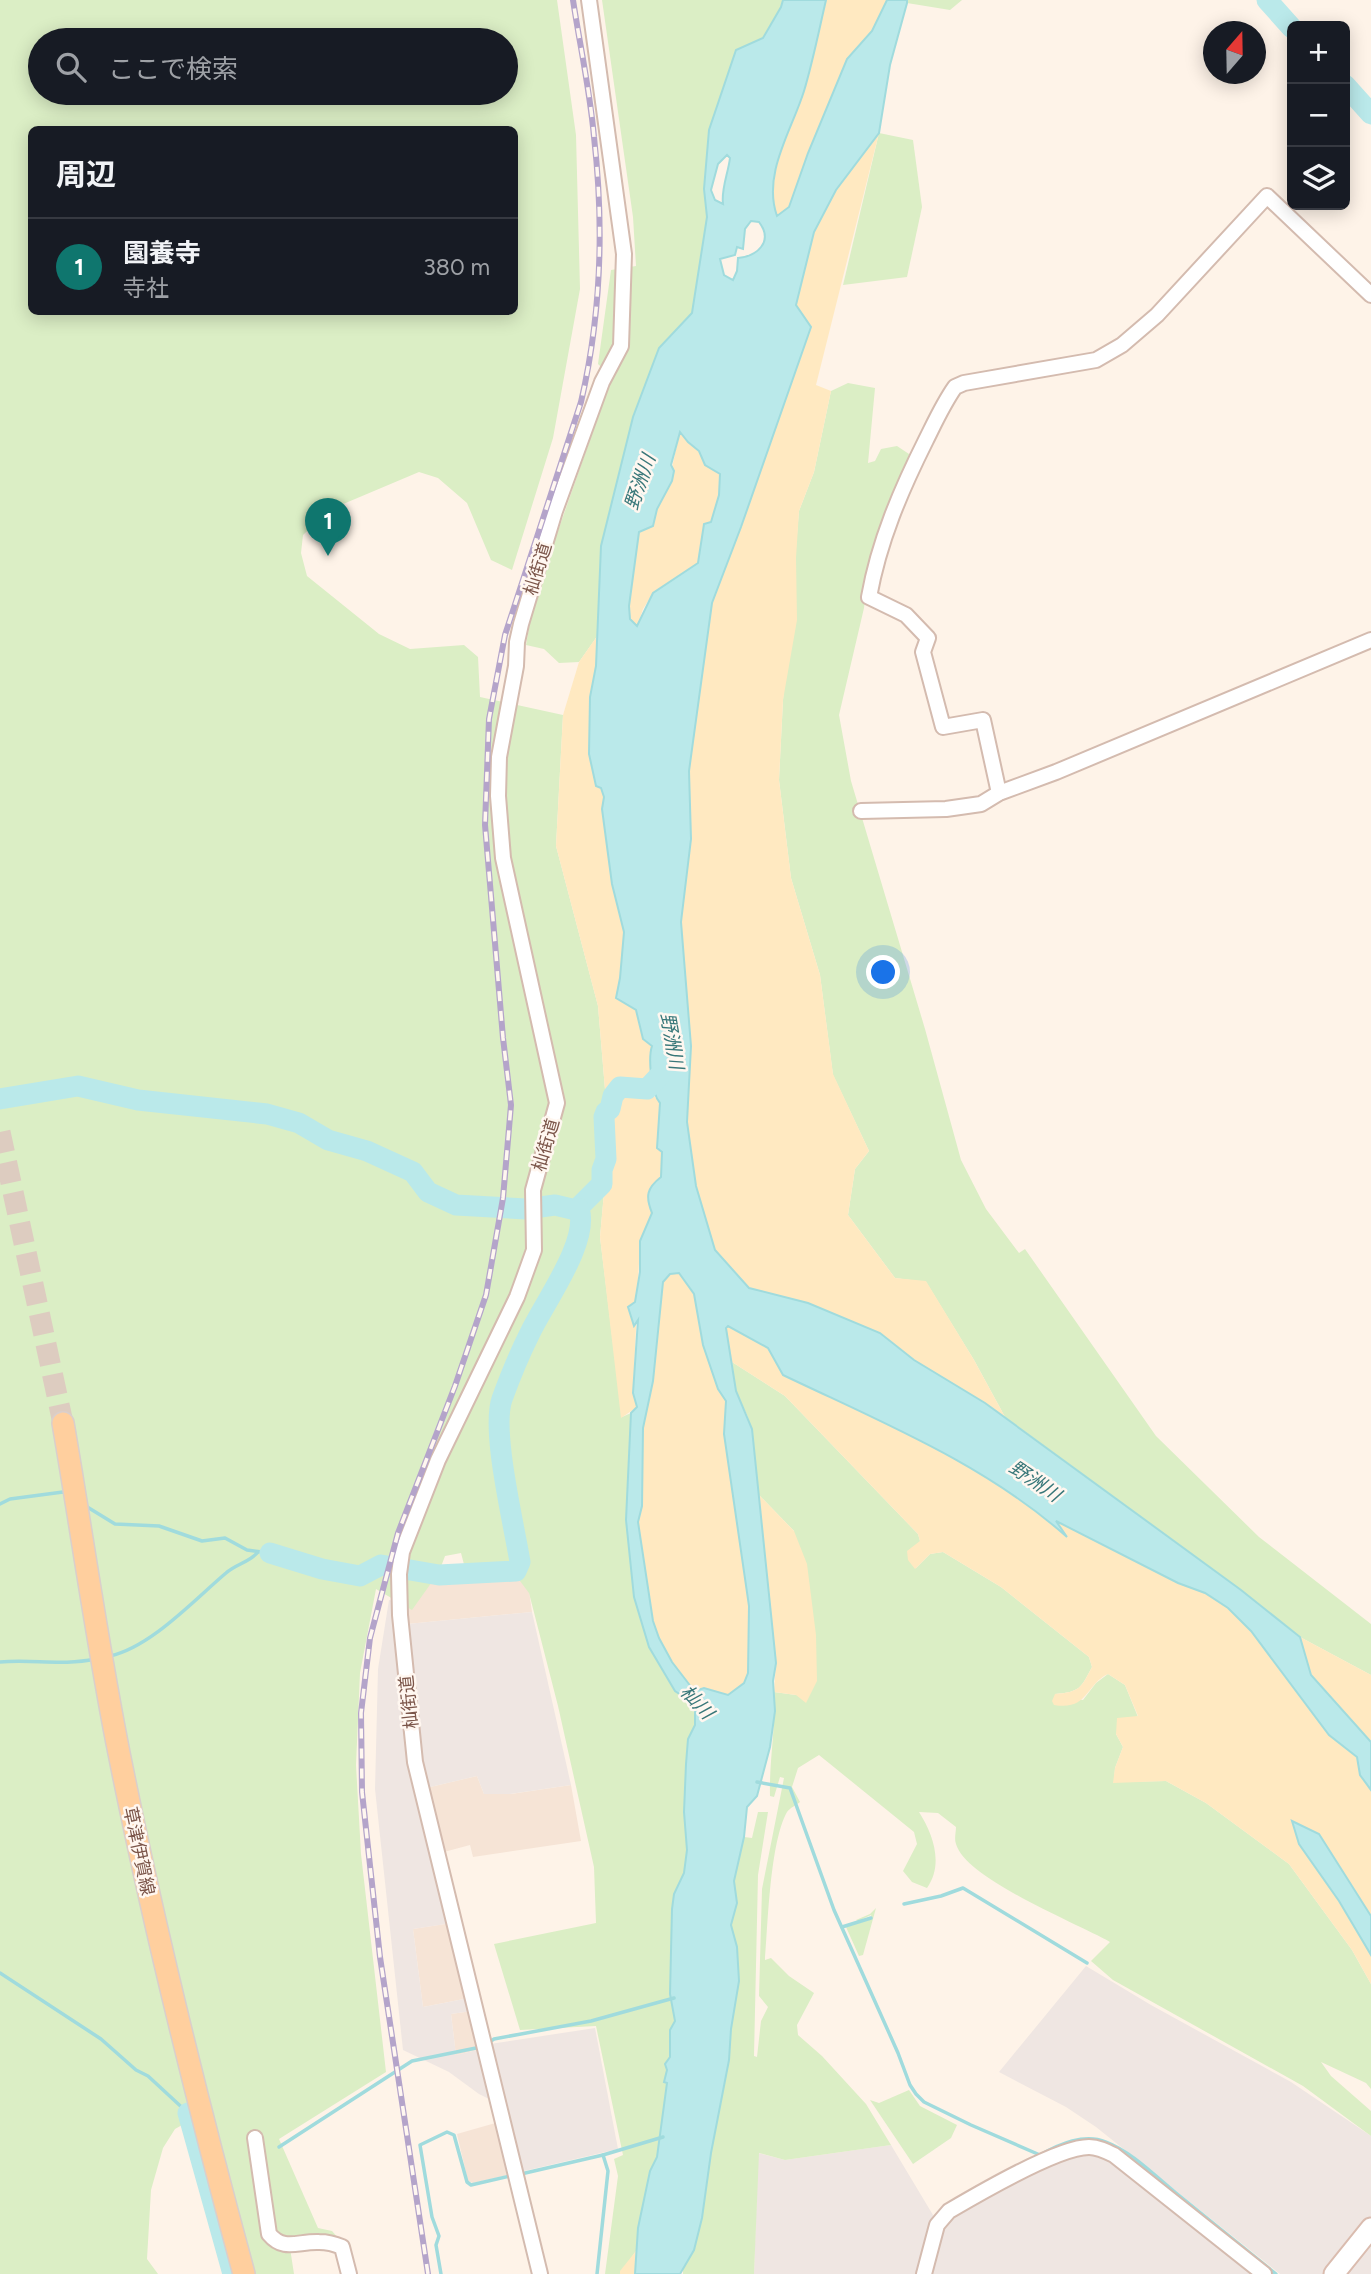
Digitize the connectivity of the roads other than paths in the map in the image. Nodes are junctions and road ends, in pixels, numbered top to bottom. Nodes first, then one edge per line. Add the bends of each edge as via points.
1 (589, 0) edge
2 (1371, 295) edge
3 (1371, 640) edge
4 (999, 793) junction
5 (861, 811) dead end
6 (63, 1423) tunnel mouth
7 (254, 2138) dead end
8 (1371, 2228) edge
9 (244, 2274) edge
10 (349, 2274) edge
11 (540, 2274) edge
12 (924, 2274) edge
13 (1264, 2274) edge
14 (1334, 2274) edge

1 - 11 street, 杣街道 via 624,254 621,346 602,382 555,511 521,624 499,757 503,858 557,1103 533,1190 534,1250 517,1297 438,1460 402,1552 399,1574 415,1762
2 - 4 street via 1267,196 1157,315 1122,345 1096,359 955,387 890,518 869,597 906,615 928,638 923,652 943,727 983,720
3 - 4 street
4 - 5 street via 981,804 955,808
6 - 9 main road, 草津伊賀線 via 147,1891
7 - 10 street via 269,2234 288,2245 318,2242 342,2247
8 - 14 street
12 - 13 street via 937,2225 949,2211 1054,2156 1090,2147 1114,2155

